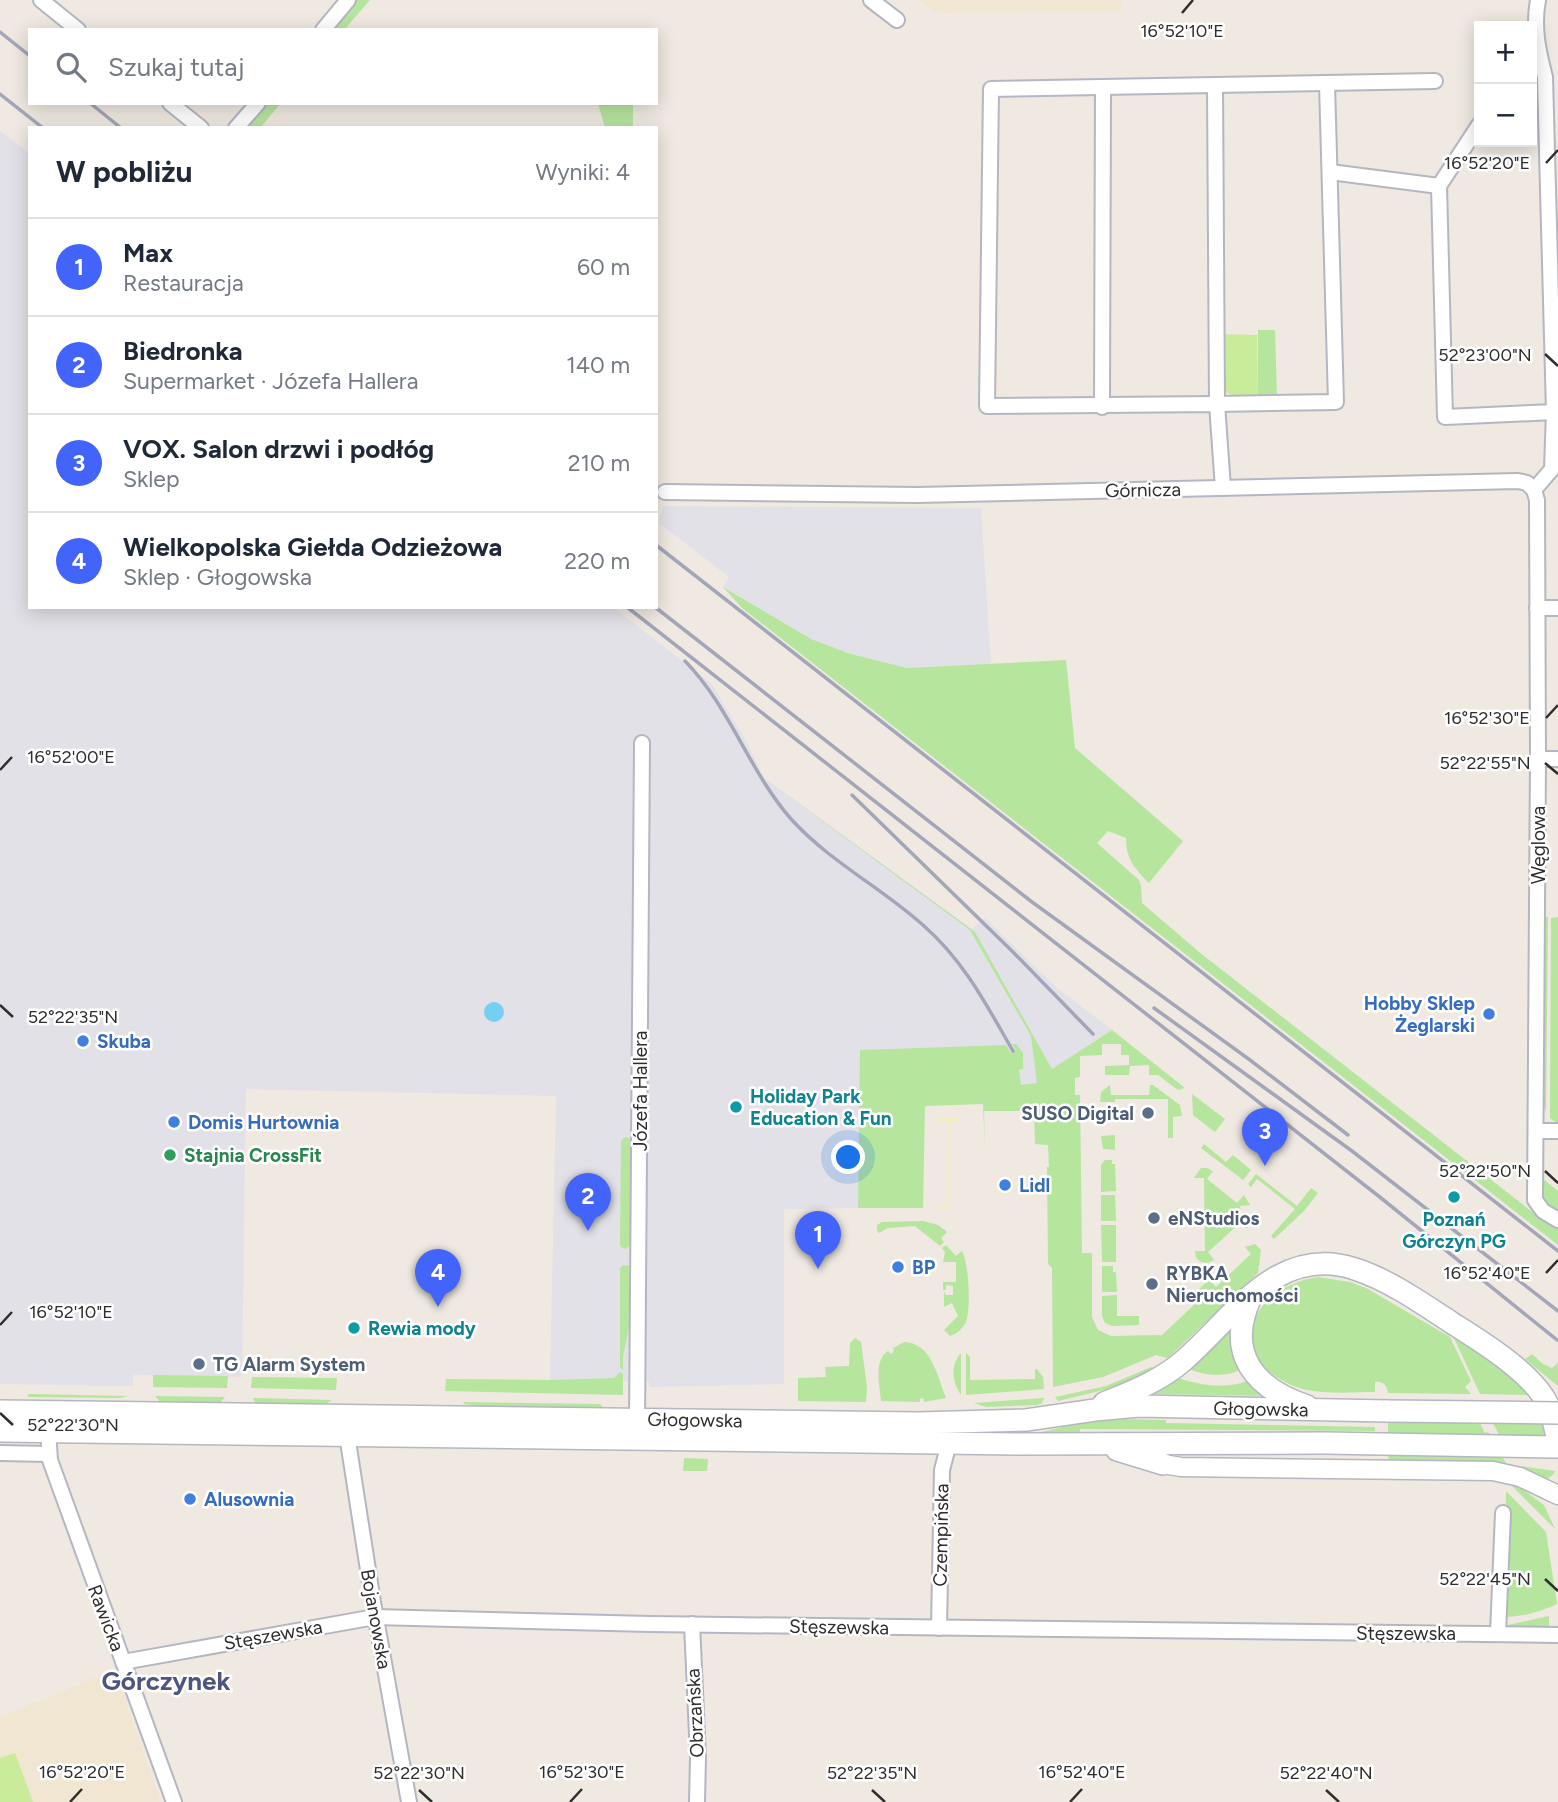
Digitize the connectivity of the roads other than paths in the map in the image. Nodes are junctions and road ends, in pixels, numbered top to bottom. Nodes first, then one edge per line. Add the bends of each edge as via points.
1 (41, 0) edge
2 (348, 0) edge
3 (871, 0) edge
4 (1538, 0) edge
5 (897, 20) dead end
6 (1535, 21) edge
7 (76, 28) edge
8 (325, 28) edge
9 (1558, 63) edge
10 (1537, 64) edge
11 (1435, 81) dead end
12 (1327, 84) junction
13 (1214, 85) junction
14 (1103, 88) junction
15 (172, 105) edge
16 (256, 105) edge
17 (199, 126) edge
18 (238, 126) edge
19 (1474, 133) edge
20 (1330, 172) junction
21 (1439, 186) junction
22 (1217, 404) junction
23 (1102, 407) junction
24 (1556, 412) edge
25 (1223, 488) junction
26 (1534, 490) junction
27 (665, 492) dead end
28 (1537, 608) junction
29 (1558, 608) edge
30 (642, 743) dead end
31 (1558, 758) edge
32 (1538, 759) junction
33 (1537, 1131) junction
34 (1558, 1131) edge
35 (1558, 1220) edge
36 (1252, 1294) junction
37 (1323, 1410) junction
38 (0, 1411) edge
39 (1072, 1413) junction
40 (1558, 1413) edge
41 (637, 1429) junction
42 (0, 1431) edge
43 (48, 1431) junction
44 (347, 1435) junction
45 (1558, 1441) edge
46 (949, 1443) junction
47 (1098, 1444) junction
48 (1558, 1447) edge
49 (0, 1454) edge
50 (48, 1454) junction
51 (1163, 1464) joint
52 (1558, 1495) edge
53 (1503, 1513) dead end
54 (375, 1617) junction
55 (692, 1625) junction
56 (939, 1628) junction
57 (1498, 1634) junction
58 (1558, 1635) edge
59 (123, 1662) junction
60 (174, 1802) edge
61 (409, 1802) edge
62 (697, 1802) edge

1 - 7 street
2 - 8 street
3 - 5 street
4 - 6 street
9 - 10 street
10 - 24 street via 1545,77
11 - 12 street
12 - 13 street
12 - 20 street
13 - 14 street
13 - 22 street
14 - 23 street
14 - 23 street via 991,89 987,406
15 - 17 street
16 - 18 street
19 - 21 street
20 - 21 street
20 - 22 street via 1336,402
21 - 24 street via 1445,417
22 - 23 street
22 - 25 street
24 - 26 street via 1552,469
25 - 26 street, Górnicza via 1518,481
25 - 27 street, Górnicza via 917,495
26 - 28 street, Węglowa
28 - 29 street
28 - 32 street, Węglowa
30 - 41 street, Józefa Hallera
31 - 32 street
32 - 33 street, Węglowa
33 - 34 street
33 - 35 street, Węglowa via 1535,1200
36 - 37 main road via 1241,1334 1249,1367 1285,1397
36 - 39 main road via 1163,1376
36 - 45 main road via 1277,1276 1306,1266 1335,1265 1367,1274 1456,1325 1524,1376 1547,1403
37 - 39 main road, Głogowska via 1139,1406
37 - 40 main road, Głogowska, bridge
38 - 41 main road, Głogowska
39 - 41 main road, Głogowska via 978,1423
41 - 44 main road, Głogowska
41 - 46 main road, Głogowska
42 - 43 main road, Głogowska
43 - 44 main road, Głogowska
43 - 50 street, Rawicka
44 - 54 street, Bojanowska
46 - 47 main road, Głogowska
46 - 56 street, Czempińska via 942,1470
47 - 48 main road, Głogowska
47 - 51 main road
49 - 50 street
50 - 59 street, Rawicka
51 - 52 street via 1493,1471 1520,1477
53 - 57 street
54 - 55 street, Stęszewska
54 - 59 street, Stęszewska
54 - 61 street, Bojanowska
55 - 56 street, Stęszewska
55 - 62 street, Obrzańska
56 - 57 street, Stęszewska
57 - 58 street, Stęszewska
59 - 60 street, Rawicka

